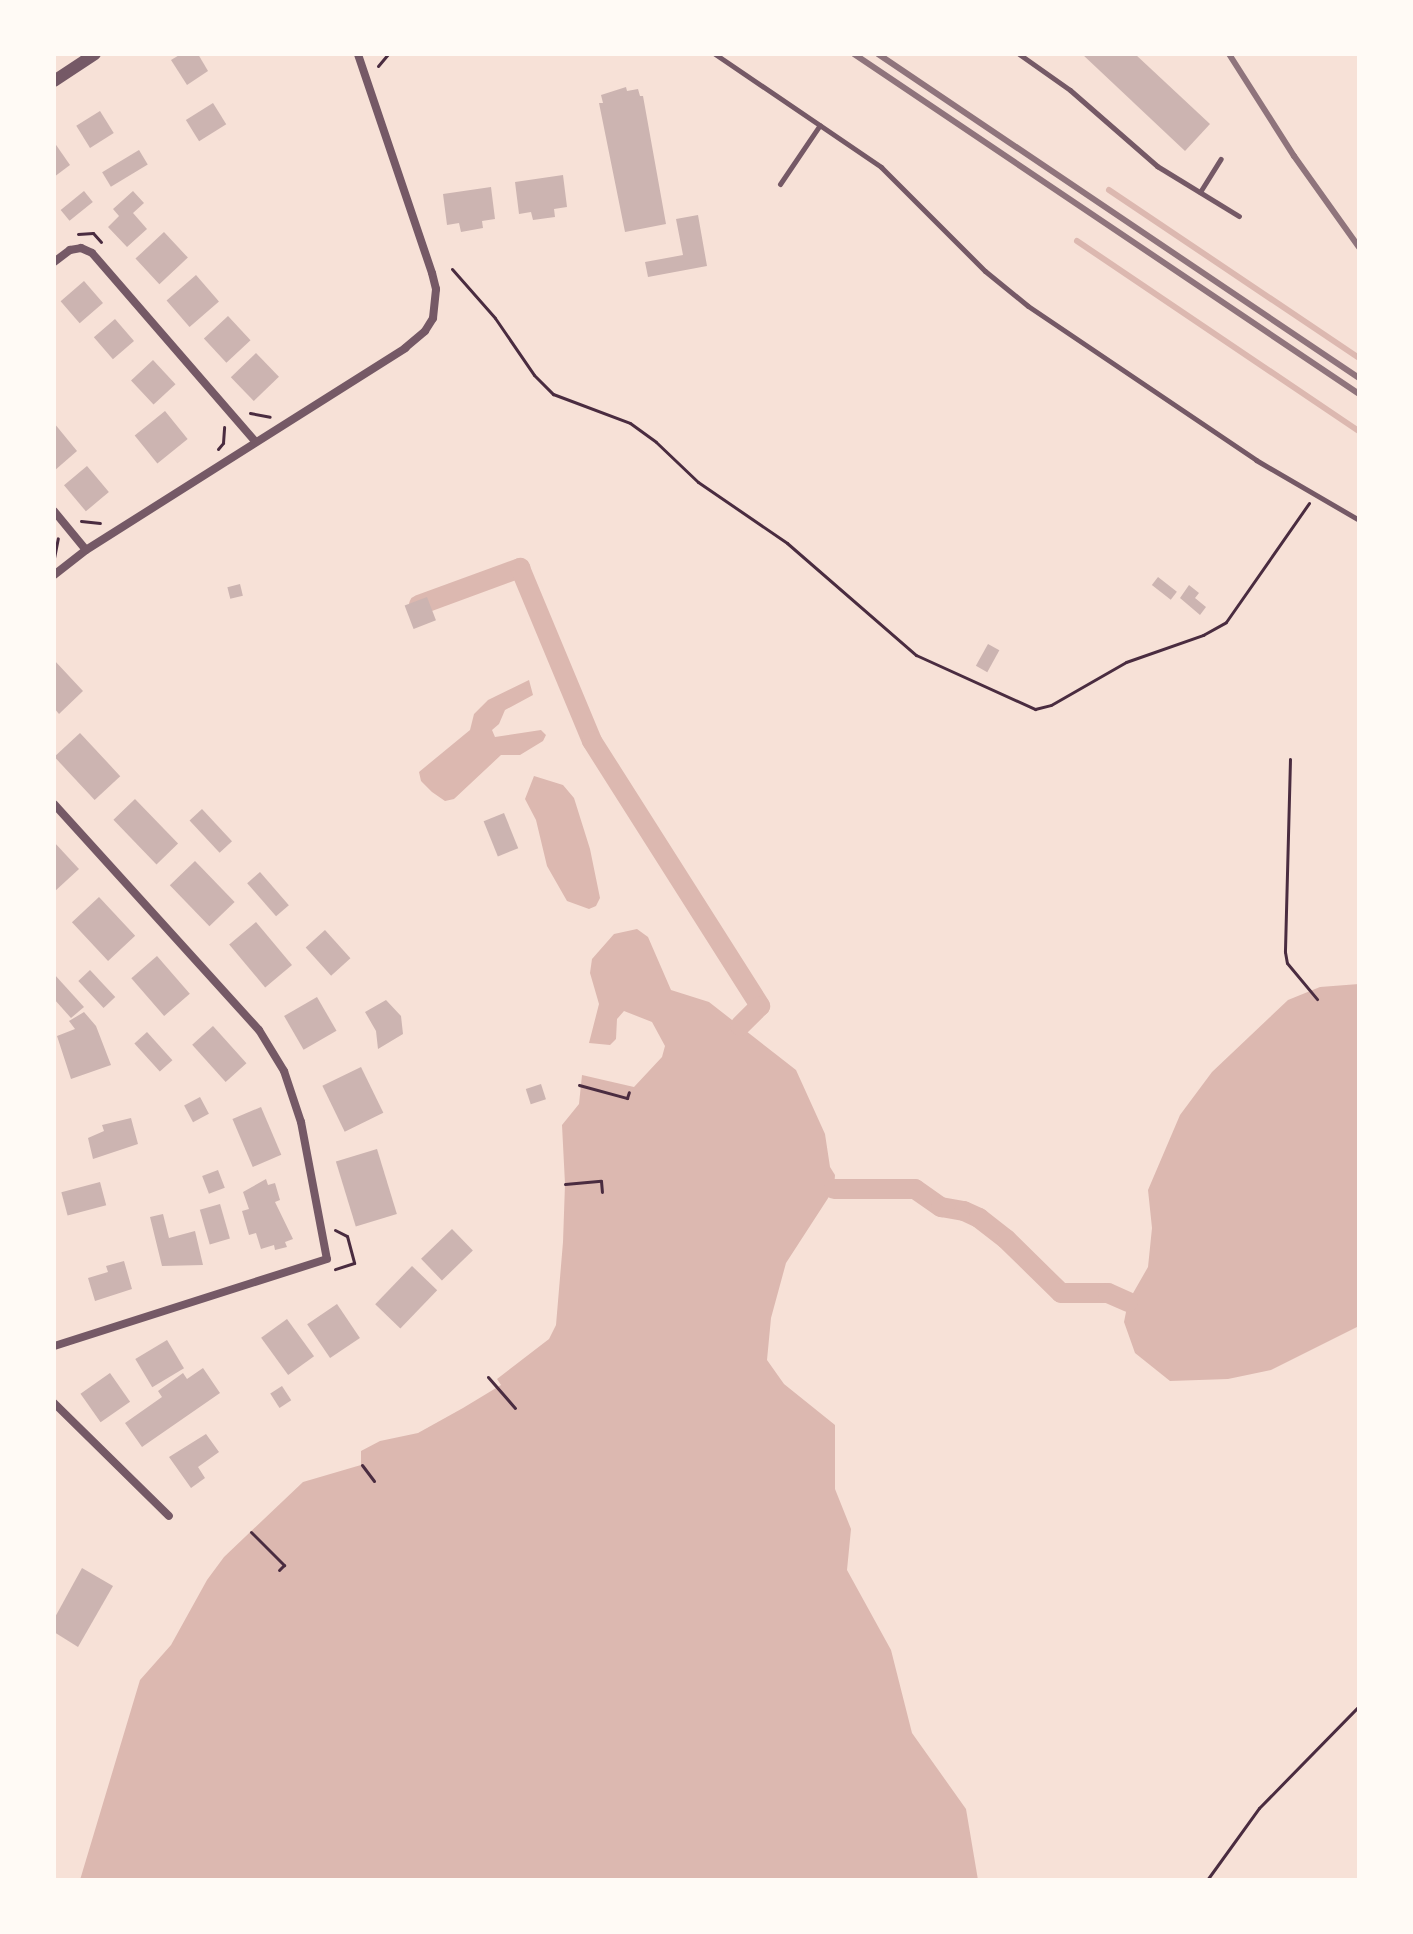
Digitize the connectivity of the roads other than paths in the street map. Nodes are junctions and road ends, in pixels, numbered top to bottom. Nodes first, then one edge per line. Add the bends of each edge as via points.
1 (95, 54) edge
2 (358, 54) edge
3 (715, 54) edge
4 (1019, 54) edge
5 (54, 81) edge
6 (820, 125) junction
7 (1221, 159) dead end
8 (780, 184) dead end
9 (1200, 192) junction
10 (1239, 216) dead end
11 (54, 262) edge
12 (256, 442) junction
13 (54, 511) edge
14 (1359, 520) edge
15 (86, 550) junction
16 (54, 575) edge
17 (54, 804) edge
18 (54, 1346) edge
19 (54, 1403) edge
20 (169, 1516) dead end

1 - 5 street
2 - 12 street via 432,273 433,318 416,340
3 - 6 lane
4 - 9 lane via 1070,90 1157,166
6 - 8 lane
6 - 14 lane via 892,176 1018,299 1314,496
7 - 9 lane
9 - 10 lane
11 - 12 street via 70,250 92,253
12 - 15 street
13 - 15 street
15 - 16 street
17 - 18 street via 259,1030 284,1071 301,1122 327,1259
19 - 20 street

